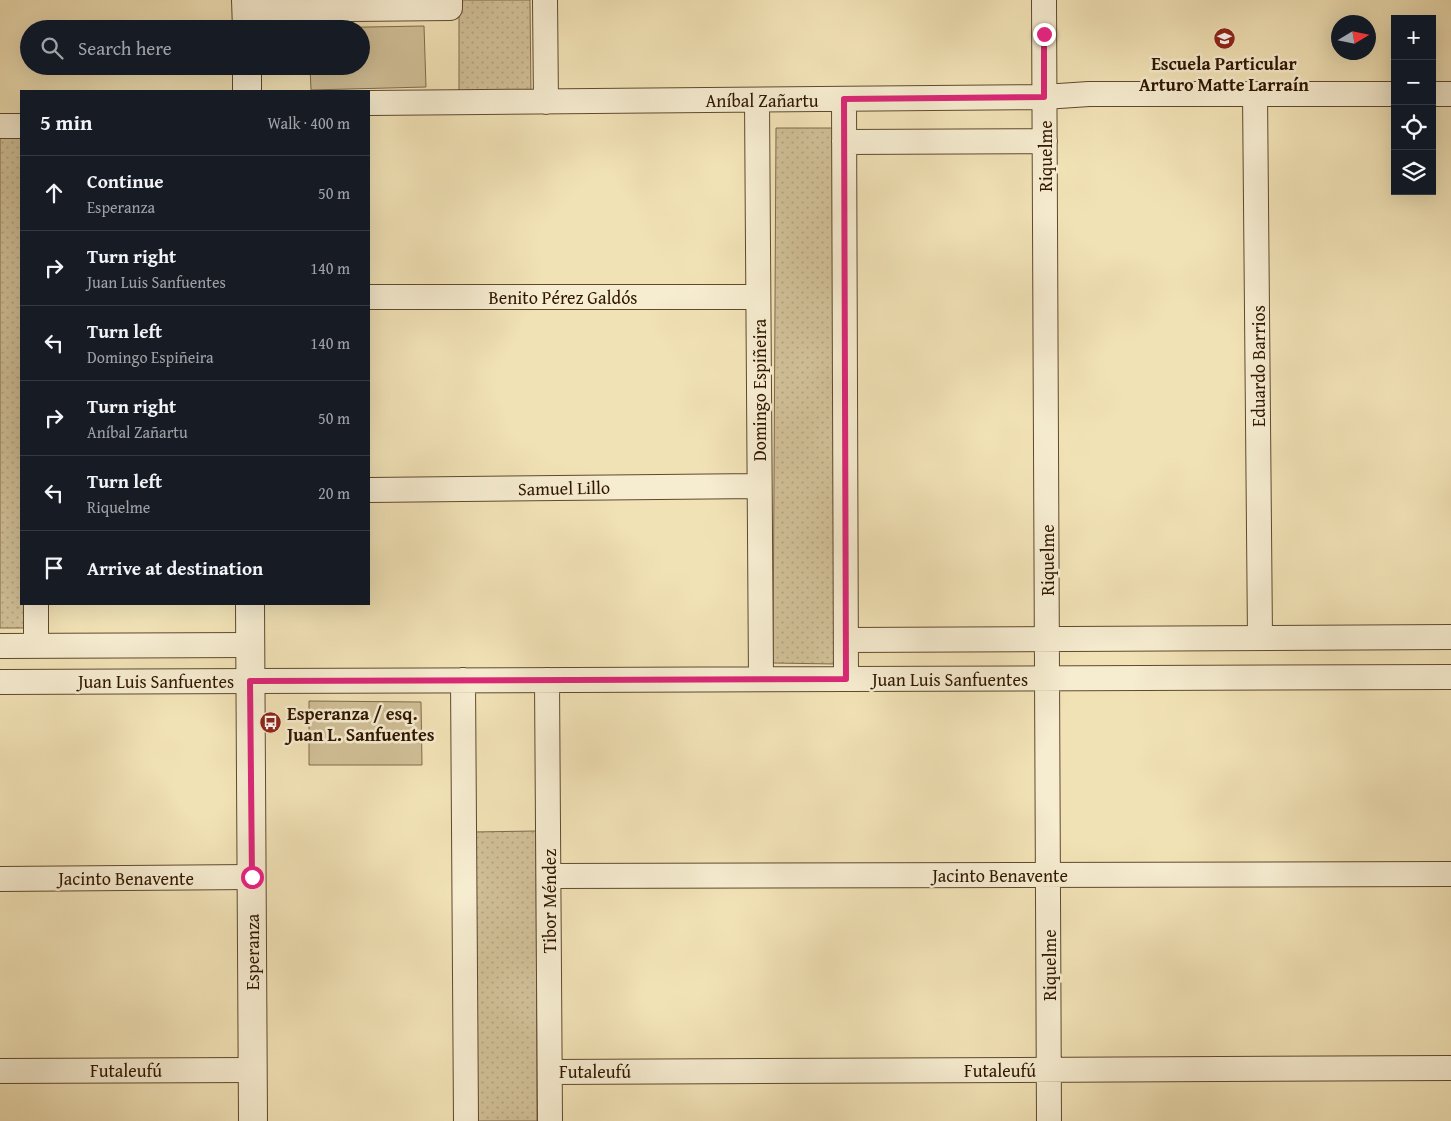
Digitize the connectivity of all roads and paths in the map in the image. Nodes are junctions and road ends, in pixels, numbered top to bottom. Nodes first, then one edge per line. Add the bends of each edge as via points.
1 (450, 0) edge
2 (545, 0) edge
3 (1044, 0) edge
4 (246, 13) edge
5 (247, 75) edge
6 (247, 90) edge
7 (1255, 94) junction
8 (1391, 94) edge
9 (1436, 94) edge
10 (1451, 94) edge
11 (1044, 97) junction
12 (844, 99) junction
13 (757, 100) junction
14 (546, 102) junction
15 (370, 104) edge
16 (0, 126) edge
17 (20, 126) edge
18 (1045, 140) junction
19 (844, 142) junction
20 (758, 297) junction
21 (370, 298) edge
22 (759, 486) junction
23 (370, 490) edge
24 (36, 605) edge
25 (250, 605) edge
26 (1451, 637) edge
27 (1260, 638) junction
28 (1047, 639) junction
29 (846, 640) junction
30 (0, 646) edge
31 (36, 646) junction
32 (250, 646) junction
33 (1451, 677) edge
34 (1047, 678) junction
35 (761, 679) junction
36 (846, 679) junction
37 (463, 680) junction
38 (547, 680) junction
39 (250, 681) junction
40 (0, 682) edge
41 (1451, 874) edge
42 (1048, 875) junction
43 (549, 876) junction
44 (252, 877) junction
45 (0, 878) edge
46 (1451, 1068) edge
47 (252, 1070) junction
48 (1049, 1070) junction
49 (0, 1071) edge
50 (550, 1072) junction
51 (253, 1121) edge
52 (466, 1121) edge
53 (550, 1121) edge
54 (1049, 1121) edge

1 - 4 street via 450,8
2 - 14 street
3 - 11 street, Riquelme
5 - 6 street
7 - 8 street, Aníbal Zañartu
7 - 11 street, Aníbal Zañartu
7 - 27 street, Eduardo Barrios
9 - 10 street
11 - 12 street, Aníbal Zañartu
11 - 18 street, Riquelme
12 - 13 street, Aníbal Zañartu
12 - 19 street
13 - 14 street, Aníbal Zañartu
13 - 20 street, Domingo Espiñeira
14 - 15 street, Aníbal Zañartu
16 - 17 street
18 - 19 street
18 - 28 street, Riquelme
19 - 29 street
20 - 21 street, Benito Pérez Galdós
20 - 22 street, Domingo Espiñeira
22 - 23 street, Samuel Lillo
22 - 35 street, Domingo Espiñeira
24 - 31 street
25 - 32 street, Esperanza
26 - 27 street
27 - 28 street
28 - 29 street
28 - 34 street, Riquelme
29 - 36 street
30 - 31 street, Juan Luis Sanfuentes
31 - 32 street, Juan Luis Sanfuentes
32 - 39 street, Esperanza
33 - 34 street, Juan Luis Sanfuentes
34 - 36 street, Juan Luis Sanfuentes
34 - 42 street, Riquelme
35 - 36 street, Juan Luis Sanfuentes
35 - 38 street, Juan Luis Sanfuentes
37 - 38 street, Juan Luis Sanfuentes
37 - 39 street, Juan Luis Sanfuentes
37 - 52 street
38 - 43 street, Tibor Méndez
39 - 40 street, Juan Luis Sanfuentes
39 - 44 street, Esperanza
41 - 42 street, Jacinto Benavente
42 - 43 street, Jacinto Benavente
42 - 48 street, Riquelme
43 - 50 street, Tibor Méndez
44 - 45 street, Jacinto Benavente
44 - 47 street, Esperanza
46 - 48 street, Futaleufú
47 - 49 street, Futaleufú
47 - 51 street, Esperanza
48 - 50 street, Futaleufú
48 - 54 street, Riquelme
50 - 53 street, Tibor Méndez

